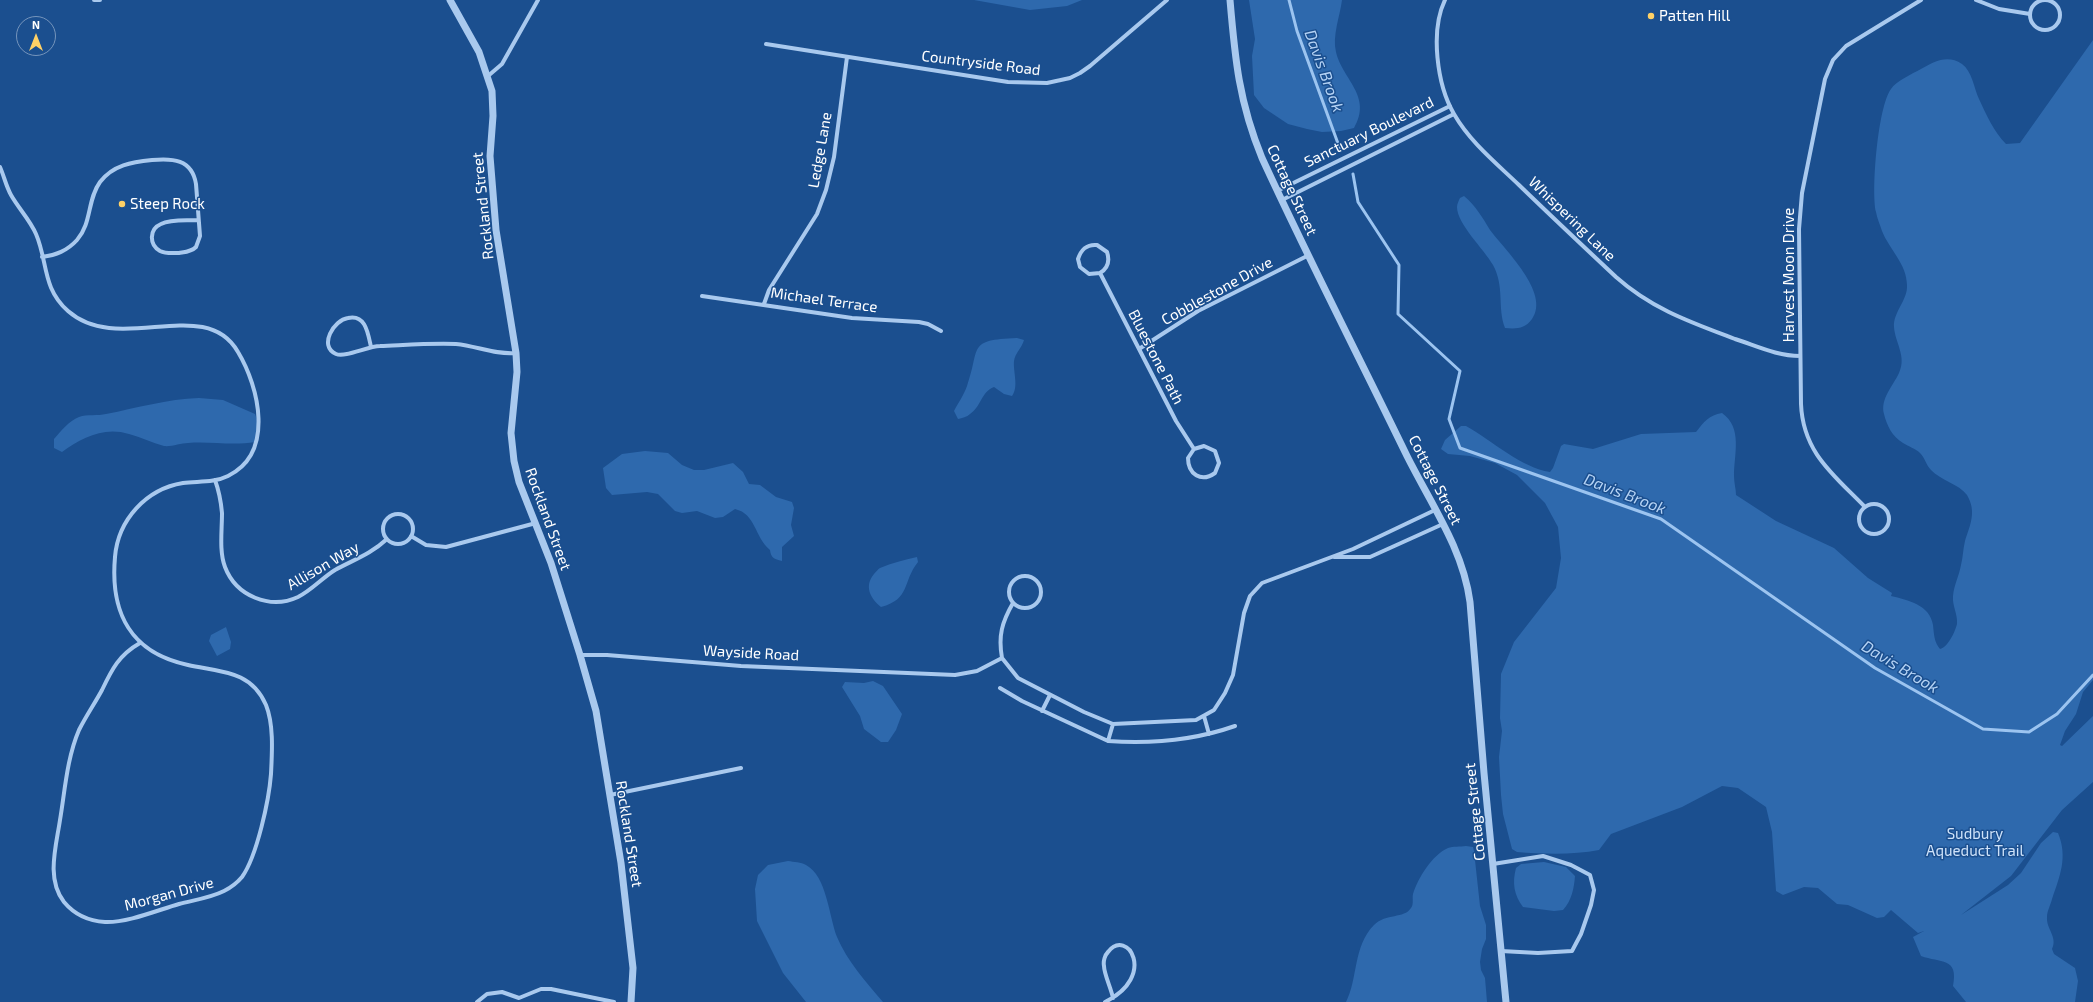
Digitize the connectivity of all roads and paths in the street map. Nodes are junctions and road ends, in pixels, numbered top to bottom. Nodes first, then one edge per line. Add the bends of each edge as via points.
1 (94, 0) edge
2 (100, 0) edge
3 (450, 0) edge
4 (538, 0) edge
5 (1167, 0) edge
6 (1230, 0) edge
7 (1445, 0) edge
8 (1921, 0) edge
9 (1976, 0) edge
10 (2030, 14) junction
11 (766, 44) dead end
12 (847, 57) junction
13 (488, 76) junction
14 (1450, 106) junction
15 (1454, 114) junction
16 (0, 167) edge
17 (1277, 191) junction
18 (1282, 200) junction
19 (198, 220) junction
20 (1309, 255) junction
21 (42, 257) junction
22 (1100, 273) junction
23 (702, 296) dead end
24 (764, 304) junction
25 (940, 332) dead end
26 (371, 347) junction
27 (1139, 349) junction
28 (516, 353) junction
29 (1800, 356) junction
30 (1194, 449) junction
31 (215, 480) junction
32 (1865, 507) junction
33 (1436, 510) junction
34 (536, 523) junction
35 (1443, 524) junction
36 (411, 536) junction
37 (387, 539) junction
38 (1331, 557) junction
39 (1013, 603) junction
40 (140, 643) junction
41 (580, 654) junction
42 (1002, 658) junction
43 (1000, 688) dead end
44 (1050, 695) junction
45 (1042, 711) junction
46 (1204, 716) junction
47 (1113, 724) junction
48 (1235, 726) dead end
49 (1209, 734) junction
50 (1108, 741) junction
51 (741, 768) dead end
52 (610, 795) junction
53 (1493, 864) junction
54 (1501, 951) junction
55 (1113, 998) junction
56 (519, 1000) edge
57 (477, 1002) edge
58 (614, 1002) edge
59 (631, 1002) edge
60 (1105, 1002) edge
61 (1506, 1002) edge

1 - 2 street
3 - 13 street, Rockland Street via 479,52
4 - 13 street via 502,64
5 - 12 street, Countryside Road via 1090,66 1070,78 1047,83 1008,82
6 - 17 street, Cottage Street via 1243,102 1253,137
7 - 14 street, Whispering Lane via 1439,19 1437,48
8 - 29 street, Harvest Moon Drive via 1846,46 1828,68 1801,205
9 - 10 street via 2000,9
10 - 10 street via 2036,3 2049,1 2057,6 2060,16 2057,26 2043,30 2033,24
11 - 12 street, Countryside Road
12 - 24 street, Ledge Lane via 834,157 826,190 817,214 769,290
13 - 28 street, Rockland Street via 493,103 490,156 496,230
14 - 15 street, Whispering Lane
14 - 17 street, Sanctuary Boulevard
15 - 18 street, Sanctuary Boulevard
15 - 29 street, Whispering Lane via 1478,146 1616,278 1640,297 1684,320 1775,353
16 - 21 street, Morgan Drive via 12,197 35,232
17 - 18 street, Cottage Street
18 - 20 street, Cottage Street
19 - 19 street via 199,240 193,250 166,253 159,251 154,245 152,234 159,224
19 - 21 street via 195,179 188,167 181,161 172,159 133,162 114,169 100,182 93,196 86,227 76,241 60,253
20 - 27 street, Cobblestone Drive via 1198,311
20 - 33 street, Cottage Street
21 - 31 street, Morgan Drive via 49,285 56,298 84,322 112,330 185,325 206,327 220,333 232,343 241,357 258,405 258,429 253,450 241,466 229,475
22 - 22 street via 1089,274 1080,267 1078,259 1084,247 1097,245 1106,252 1109,261
22 - 27 street, Bluestone Path
23 - 24 street, Michael Terrace
24 - 25 street, Michael Terrace via 852,318 919,322 928,324
26 - 26 street via 346,354 335,354 329,344 330,332 336,323 342,320 359,318 367,327
26 - 28 street via 456,344 499,353
27 - 30 street, Bluestone Path via 1176,421
28 - 34 street, Rockland Street via 512,445 519,482
29 - 32 street, Harvest Moon Drive via 1801,415 1806,436 1824,465
30 - 30 street via 1188,458 1190,470 1197,476 1211,476 1218,468 1218,456 1204,446
31 - 37 street, Allison Way via 221,503 224,564 234,582 256,598 277,602 298,597 330,574 373,552
31 - 40 street, Morgan Drive via 182,483 163,489 140,505 123,527 115,553 116,590 125,623
32 - 32 street via 1859,517 1863,529 1874,534 1883,531 1888,522 1887,511 1874,504
33 - 35 street, Cottage Street
33 - 38 street
34 - 36 street via 446,546 426,545
34 - 41 street, Rockland Street
35 - 38 street via 1370,557
35 - 53 street, Cottage Street via 1462,564 1469,589
36 - 37 street via 402,544 394,544
36 - 37 street via 411,521 398,513 390,515 384,521 382,528
38 - 46 street via 1262,583 1250,596 1243,616 1233,676 1214,710
39 - 39 street via 1022,608 1036,603 1041,588 1035,579 1025,576 1011,583 1008,593
39 - 42 street via 1004,617 1000,633
40 - 40 street, Morgan Drive via 125,652 111,670 80,729 67,771 55,854 54,878 63,901 80,915 105,922 207,897 226,891 237,882 244,874 260,834 271,776 269,718 265,704 251,685 230,672 190,666 162,657
41 - 42 street, Wayside Road via 741,666 955,675 977,671
41 - 52 street, Rockland Street via 596,711
42 - 44 street via 1018,678
43 - 45 street
44 - 45 street
44 - 47 street
45 - 50 street
46 - 47 street via 1196,720
46 - 49 street
47 - 50 street
48 - 49 street
49 - 50 street via 1147,741
51 - 52 street
52 - 59 street, Rockland Street via 630,939
53 - 54 street, Cottage Street
53 - 54 street via 1543,856 1571,865 1590,875 1594,890 1582,934 1572,950
54 - 61 street, Cottage Street
55 - 55 street via 1127,985 1134,973 1134,955 1121,945 1111,948 1103,964
55 - 60 street
56 - 57 street via 502,992 487,994
56 - 58 street via 541,989 551,989

